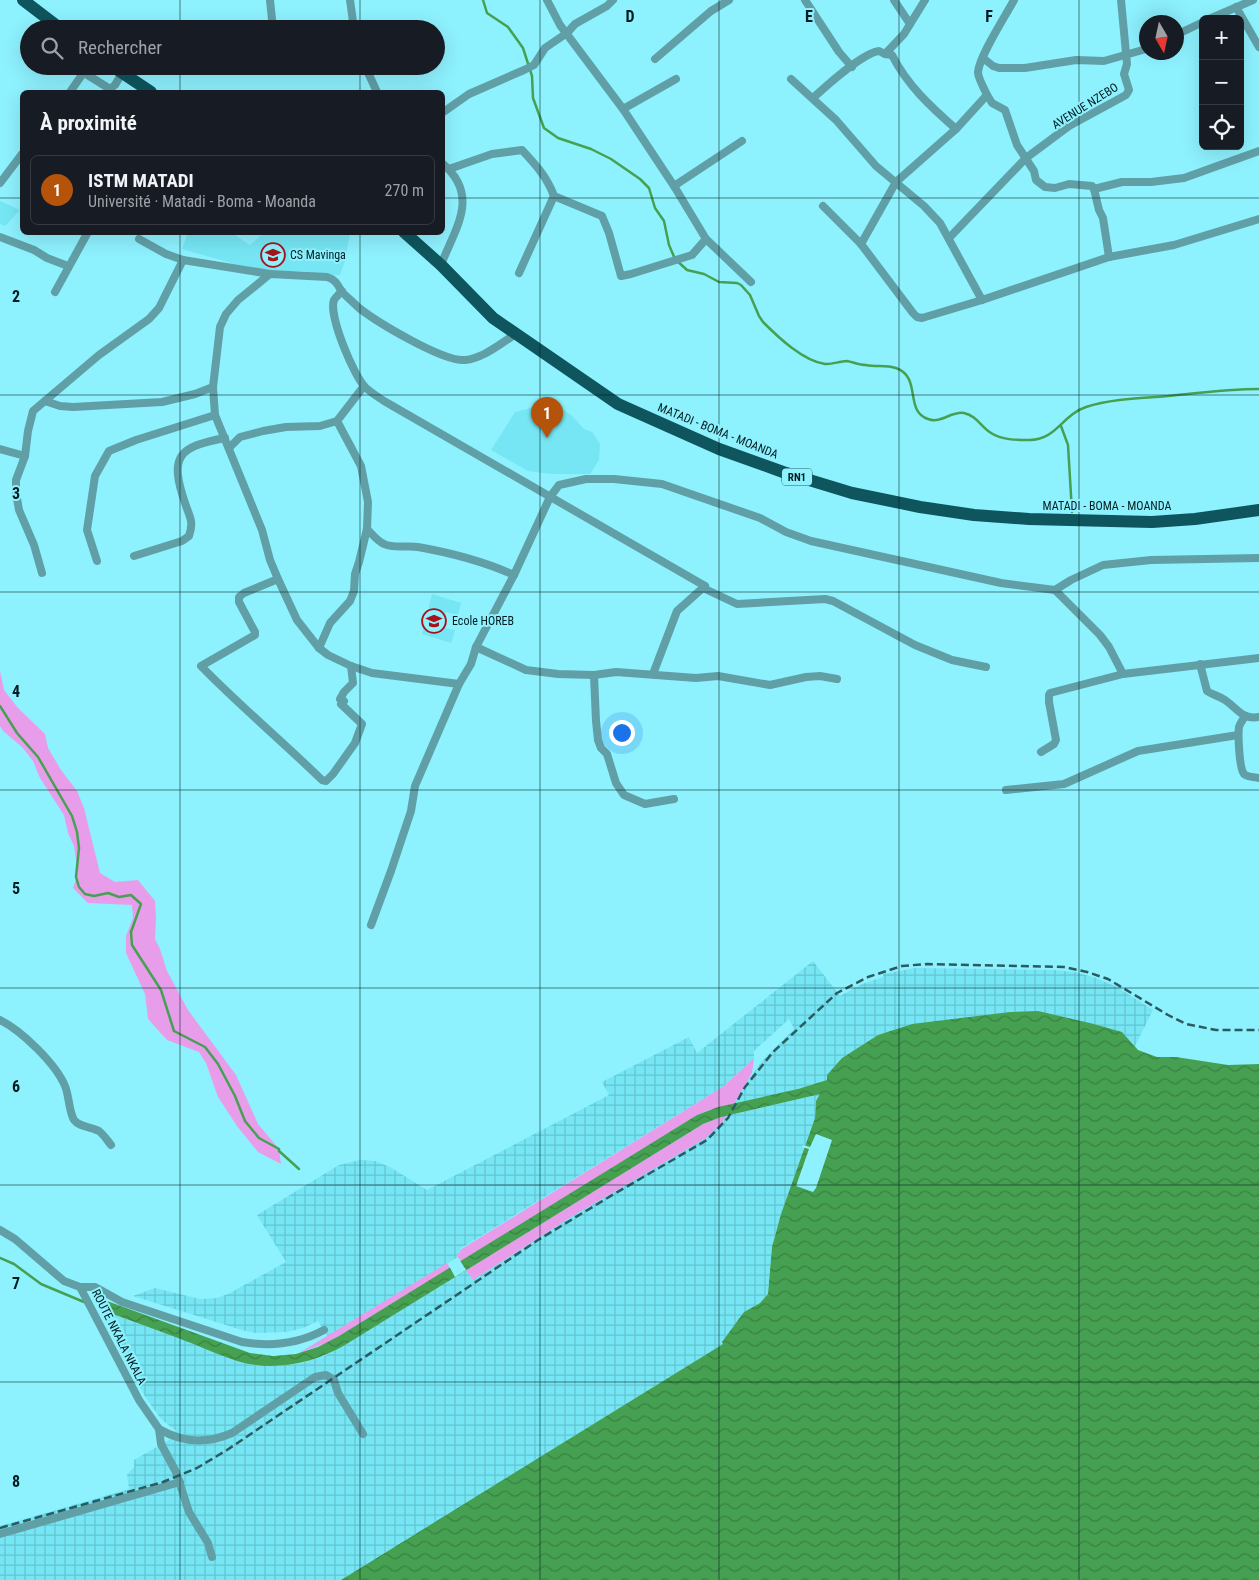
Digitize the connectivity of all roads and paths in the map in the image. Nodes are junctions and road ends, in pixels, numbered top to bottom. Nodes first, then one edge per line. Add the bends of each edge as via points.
1 (23, 0) edge
2 (270, 0) edge
3 (350, 0) edge
4 (547, 0) edge
5 (613, 0) edge
6 (729, 0) edge
7 (805, 0) edge
8 (894, 0) edge
9 (925, 0) edge
10 (1014, 0) edge
11 (1121, 0) edge
12 (1253, 0) edge
13 (1236, 7) junction
14 (1219, 15) edge
15 (49, 20) edge
16 (272, 20) edge
17 (353, 20) edge
18 (910, 24) junction
19 (1199, 24) edge
20 (1184, 31) edge
21 (567, 33) junction
22 (1259, 47) edge
23 (1139, 51) edge
24 (885, 54) junction
25 (1126, 56) junction
26 (983, 58) junction
27 (655, 60) dead end
28 (852, 67) junction
29 (81, 75) edge
30 (88, 75) edge
31 (117, 75) edge
32 (125, 75) edge
33 (369, 75) edge
34 (676, 79) dead end
35 (791, 79) dead end
36 (71, 90) edge
37 (110, 90) edge
38 (113, 90) edge
39 (148, 90) edge
40 (376, 90) edge
41 (987, 95) junction
42 (813, 98) junction
43 (623, 109) junction
44 (445, 111) edge
45 (956, 128) junction
46 (742, 141) dead end
47 (1259, 151) edge
48 (20, 157) edge
49 (1026, 158) junction
50 (446, 166) edge
51 (896, 182) junction
52 (0, 183) edge
53 (674, 186) junction
54 (1094, 189) junction
55 (554, 196) junction
56 (823, 206) dead end
57 (1259, 219) edge
58 (86, 235) edge
59 (407, 235) edge
60 (0, 237) edge
61 (949, 238) junction
62 (139, 239) dead end
63 (706, 239) junction
64 (861, 244) junction
65 (1109, 257) junction
66 (184, 260) junction
67 (441, 265) junction
68 (68, 266) junction
69 (519, 272) dead end
70 (270, 274) junction
71 (751, 282) dead end
72 (342, 291) junction
73 (55, 292) dead end
74 (982, 300) junction
75 (516, 334) junction
76 (364, 386) junction
77 (213, 387) junction
78 (45, 401) junction
79 (215, 415) junction
80 (337, 421) junction
81 (225, 438) junction
82 (229, 448) junction
83 (0, 449) edge
84 (25, 456) junction
85 (550, 497) junction
86 (1259, 510) edge
87 (367, 529) junction
88 (134, 556) dead end
89 (1259, 558) edge
90 (97, 560) dead end
91 (42, 573) dead end
92 (514, 575) junction
93 (278, 579) junction
94 (705, 586) junction
95 (1055, 590) junction
96 (476, 647) junction
97 (319, 648) junction
98 (1259, 658) edge
99 (1200, 664) junction
100 (351, 666) junction
101 (986, 667) dead end
102 (654, 674) junction
103 (1122, 674) junction
104 (594, 675) junction
105 (837, 679) dead end
106 (460, 684) junction
107 (1245, 716) junction
108 (1259, 716) edge
109 (1238, 735) junction
110 (1041, 752) dead end
111 (1259, 778) edge
112 (1006, 790) dead end
113 (674, 799) dead end
114 (371, 925) dead end
115 (0, 1020) edge
116 (111, 1146) dead end
117 (0, 1230) edge
118 (80, 1287) junction
119 (324, 1330) dead end
120 (159, 1429) junction
121 (363, 1434) dead end
122 (180, 1482) junction
123 (0, 1534) edge
124 (212, 1557) dead end

1 - 15 highway
2 - 16 street
3 - 17 street
4 - 21 street
5 - 21 street via 575,24
6 - 27 street via 711,11
7 - 28 street
8 - 18 street
9 - 18 street
10 - 26 street
11 - 25 street, AVENUE NZEBO
12 - 13 street
13 - 14 street
13 - 22 street
18 - 24 street
19 - 20 street
21 - 43 street
21 - 44 street via 545,48 534,64 525,70 468,94
23 - 25 street
24 - 28 street via 876,52
24 - 45 street via 892,55 913,87
25 - 26 street via 1016,69 993,66
25 - 49 street, AVENUE NZEBO via 1124,74 1129,90 1126,95 1069,126
26 - 41 street via 978,75
28 - 42 street
29 - 36 street
30 - 37 street
31 - 38 street
32 - 39 highway
33 - 40 street
34 - 43 street
35 - 42 street
41 - 45 street
41 - 49 street via 992,103 1005,110 1017,145
42 - 51 street via 876,166
43 - 53 street
45 - 51 street
46 - 53 street
47 - 54 street via 1184,178 1122,182
48 - 52 street
49 - 54 street via 1036,180 1045,187 1075,184
49 - 61 street
50 - 55 street via 522,150 541,171
50 - 67 street via 462,190 463,201 458,225
51 - 61 street via 940,223
51 - 64 street
53 - 63 street
54 - 65 street via 1103,218
55 - 63 street via 602,216 621,276 692,255
55 - 69 street
56 - 64 street
57 - 65 street via 1174,245
58 - 68 street
59 - 67 highway, MATADI - BOMA - MOANDA / RN1
60 - 68 street
61 - 74 street
62 - 66 street
63 - 71 street
64 - 74 street via 917,317
65 - 74 street
66 - 70 street
66 - 78 street via 164,300 149,319 99,355
67 - 75 highway, MATADI - BOMA - MOANDA / RN1 via 493,318
68 - 73 street
70 - 72 street via 326,277 334,279
70 - 77 street via 226,314 220,327
72 - 75 street via 360,308 416,343 449,358 474,358
72 - 76 street via 334,300 335,321 340,341
75 - 86 highway, MATADI - BOMA - MOANDA / RN1 via 618,404 728,452 852,493 920,507 1029,519 1152,522
76 - 80 street
76 - 85 street via 384,401
77 - 78 street via 162,402 73,407
77 - 79 street
78 - 84 street via 30,418
79 - 81 street
79 - 90 street via 109,451 95,476 88,530
80 - 82 street via 320,426 263,431 240,437
80 - 87 street via 361,466 368,502
81 - 82 street
81 - 88 street via 200,443 180,458 178,482 193,524 189,536
82 - 93 street
83 - 84 street
84 - 91 street via 16,480 16,493
85 - 92 street
85 - 94 street
85 - 95 street via 558,485 586,479 662,484 760,518 811,541 1001,583
87 - 92 street via 388,546 416,546 446,552
87 - 97 street via 350,601 330,623
89 - 95 street via 1151,560 1103,565
92 - 96 street
93 - 97 street via 297,620
93 - 100 street via 239,598 255,635 201,666 231,697 326,781 355,743 362,724 341,704 344,701 340,699 353,683
94 - 101 street via 703,588 737,604 816,599 833,601 915,645 952,660
94 - 102 street via 677,611
95 - 103 street via 1109,647
96 - 104 street via 526,670
96 - 106 street
97 - 100 street
98 - 99 street
99 - 103 street
99 - 107 street via 1207,691 1226,700
100 - 106 street via 372,673
102 - 104 street via 616,672
102 - 105 street via 728,677 770,685 806,677
103 - 110 street via 1050,693 1056,740
104 - 113 street via 598,740 607,754 616,783 624,795 645,804
106 - 114 street via 415,786 408,820
107 - 108 street
107 - 109 street
109 - 111 street via 1241,768 1244,774
109 - 112 street via 1138,751 1064,784
115 - 116 street via 14,1028 51,1065 65,1086 74,1120 97,1130
117 - 118 street, ROUTE NKALA NKALA via 64,1281
118 - 119 street via 94,1287 122,1302 242,1342 289,1343
118 - 120 street, ROUTE NKALA NKALA via 139,1400
120 - 121 street via 191,1441 224,1437 322,1375 334,1380 338,1393
120 - 122 street via 161,1444
122 - 123 street
122 - 124 street via 189,1512 208,1542

